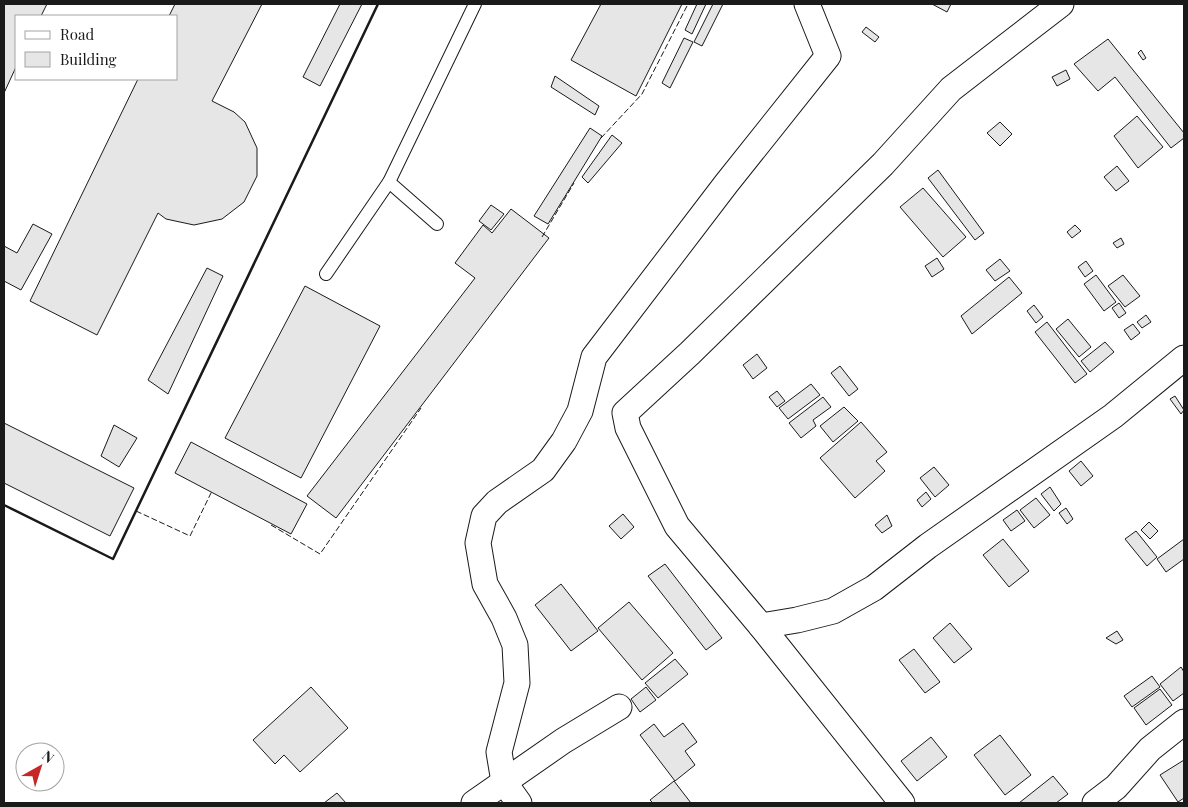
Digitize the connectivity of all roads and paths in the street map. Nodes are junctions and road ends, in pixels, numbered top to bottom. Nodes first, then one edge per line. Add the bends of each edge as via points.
1 (474, 4) edge
2 (807, 4) edge
3 (1061, 4) edge
4 (389, 182) junction
5 (438, 224) dead end
6 (326, 274) dead end
7 (1184, 358) edge
8 (761, 626) junction
9 (619, 707) dead end
10 (1184, 722) edge
11 (504, 782) junction
12 (474, 803) edge
13 (519, 803) edge
14 (902, 803) edge
15 (1095, 803) edge

1 - 4 lane
2 - 11 street via 828,56 594,357 580,411 543,470 484,516 478,543 485,584 515,645 517,683 499,752
3 - 8 street via 951,90 883,164 625,413 628,428 677,526
4 - 5 lane
4 - 6 lane
7 - 8 street via 1113,416 928,546 874,588 833,610
8 - 14 street
9 - 11 street via 562,741
10 - 15 street via 1150,748 1116,787
11 - 12 street
11 - 13 street

